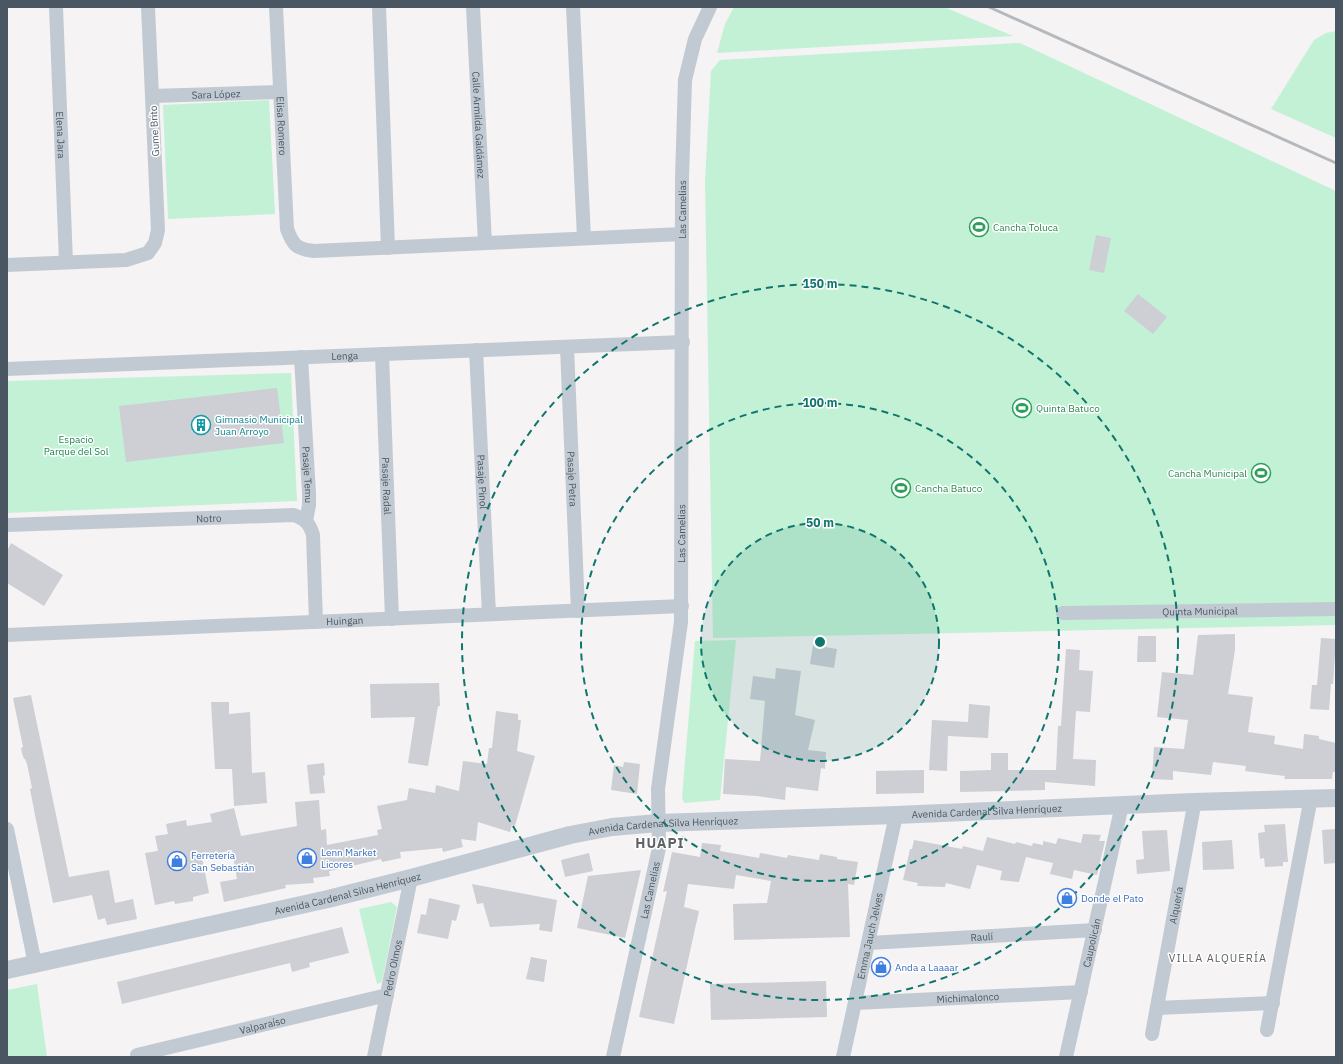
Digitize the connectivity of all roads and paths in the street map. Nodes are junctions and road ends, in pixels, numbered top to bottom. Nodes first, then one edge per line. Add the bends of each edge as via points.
1 (56, 7) edge
2 (148, 7) edge
3 (276, 7) edge
4 (379, 7) edge
5 (473, 7) edge
6 (573, 7) edge
7 (710, 7) edge
8 (280, 92) junction
9 (152, 96) junction
10 (682, 234) junction
11 (584, 238) junction
12 (485, 243) junction
13 (388, 248) junction
14 (66, 262) junction
15 (7, 265) edge
16 (683, 342) junction
17 (567, 347) junction
18 (476, 350) junction
19 (382, 354) junction
20 (301, 357) junction
21 (7, 369) edge
22 (306, 521) junction
23 (7, 525) edge
24 (682, 606) junction
25 (1336, 609) edge
26 (578, 611) junction
27 (1063, 613) dead end
28 (489, 614) junction
29 (392, 619) junction
30 (316, 622) junction
31 (7, 635) edge
32 (1310, 798) junction
33 (1336, 798) edge
34 (1193, 802) junction
35 (1122, 806) junction
36 (896, 815) junction
37 (658, 823) junction
38 (7, 829) edge
39 (411, 878) junction
40 (1095, 930) junction
41 (868, 943) junction
42 (35, 964) junction
43 (7, 970) edge
44 (1081, 992) junction
45 (387, 995) junction
46 (855, 1003) junction
47 (1273, 1003) junction
48 (1157, 1008) junction
49 (1267, 1030) dead end
50 (1152, 1034) dead end
51 (137, 1055) dead end
52 (374, 1057) edge
53 (614, 1057) edge
54 (843, 1057) edge
55 (1066, 1057) edge

1 - 14 street, Elena Jara
2 - 9 street, Gume Brito
3 - 8 street, Elisa Romero
4 - 13 street
5 - 12 street, Calle Armilda Galdámez
6 - 11 street
7 - 10 street, Las Camelias via 695,39 685,80
8 - 9 street, Sara López
8 - 13 street, Elisa Romero via 286,222 292,243 303,250 314,251
9 - 14 street, Gume Brito via 158,230 155,244 148,253 126,260
10 - 11 street
10 - 16 street, Las Camelias
11 - 12 street
12 - 13 street
14 - 15 street
16 - 17 street, Lenga
16 - 24 street, Las Camelias
17 - 18 street, Lenga
17 - 26 street, Pasaje Petra
18 - 19 street, Lenga
18 - 28 street, Pasaje Pinol
19 - 20 street, Lenga
19 - 29 street, Pasaje Radal
20 - 21 street, Lenga
20 - 22 street, Pasaje Temu via 309,493
22 - 23 street, Notro via 288,514
22 - 30 street via 313,535
24 - 26 street, Huingan
24 - 37 street, Las Camelias via 682,622 658,782
25 - 27 street, Quinta Municipal
26 - 28 street, Huingan
28 - 29 street, Huingan
29 - 30 street, Huingan
30 - 31 street, Huingan
32 - 33 street, Avenida Cardenal Silva Henríquez
32 - 34 street, Avenida Cardenal Silva Henríquez
32 - 47 street
34 - 35 street, Avenida Cardenal Silva Henríquez
34 - 48 street, Alquería
35 - 36 street, Avenida Cardenal Silva Henríquez
35 - 40 street, Caupolicán
36 - 37 street, Avenida Cardenal Silva Henríquez
36 - 41 street, Emma Jauch Jelves
37 - 39 street, Avenida Cardenal Silva Henríquez via 612,827 570,835
37 - 53 street, Las Camelias via 659,848
38 - 42 street
39 - 42 street, Avenida Cardenal Silva Henríquez via 272,913
39 - 45 street, Pedro Olmos
40 - 41 street, Raulí
40 - 44 street, Caupolicán
41 - 46 street, Emma Jauch Jelves
42 - 43 street, Avenida Cardenal Silva Henríquez
44 - 46 street, Michimalonco
44 - 55 street, Caupolicán
45 - 51 street, Valparaíso
45 - 52 street, Pedro Olmos
46 - 54 street, Emma Jauch Jelves
47 - 48 street
47 - 49 street
48 - 50 street, Alquería

